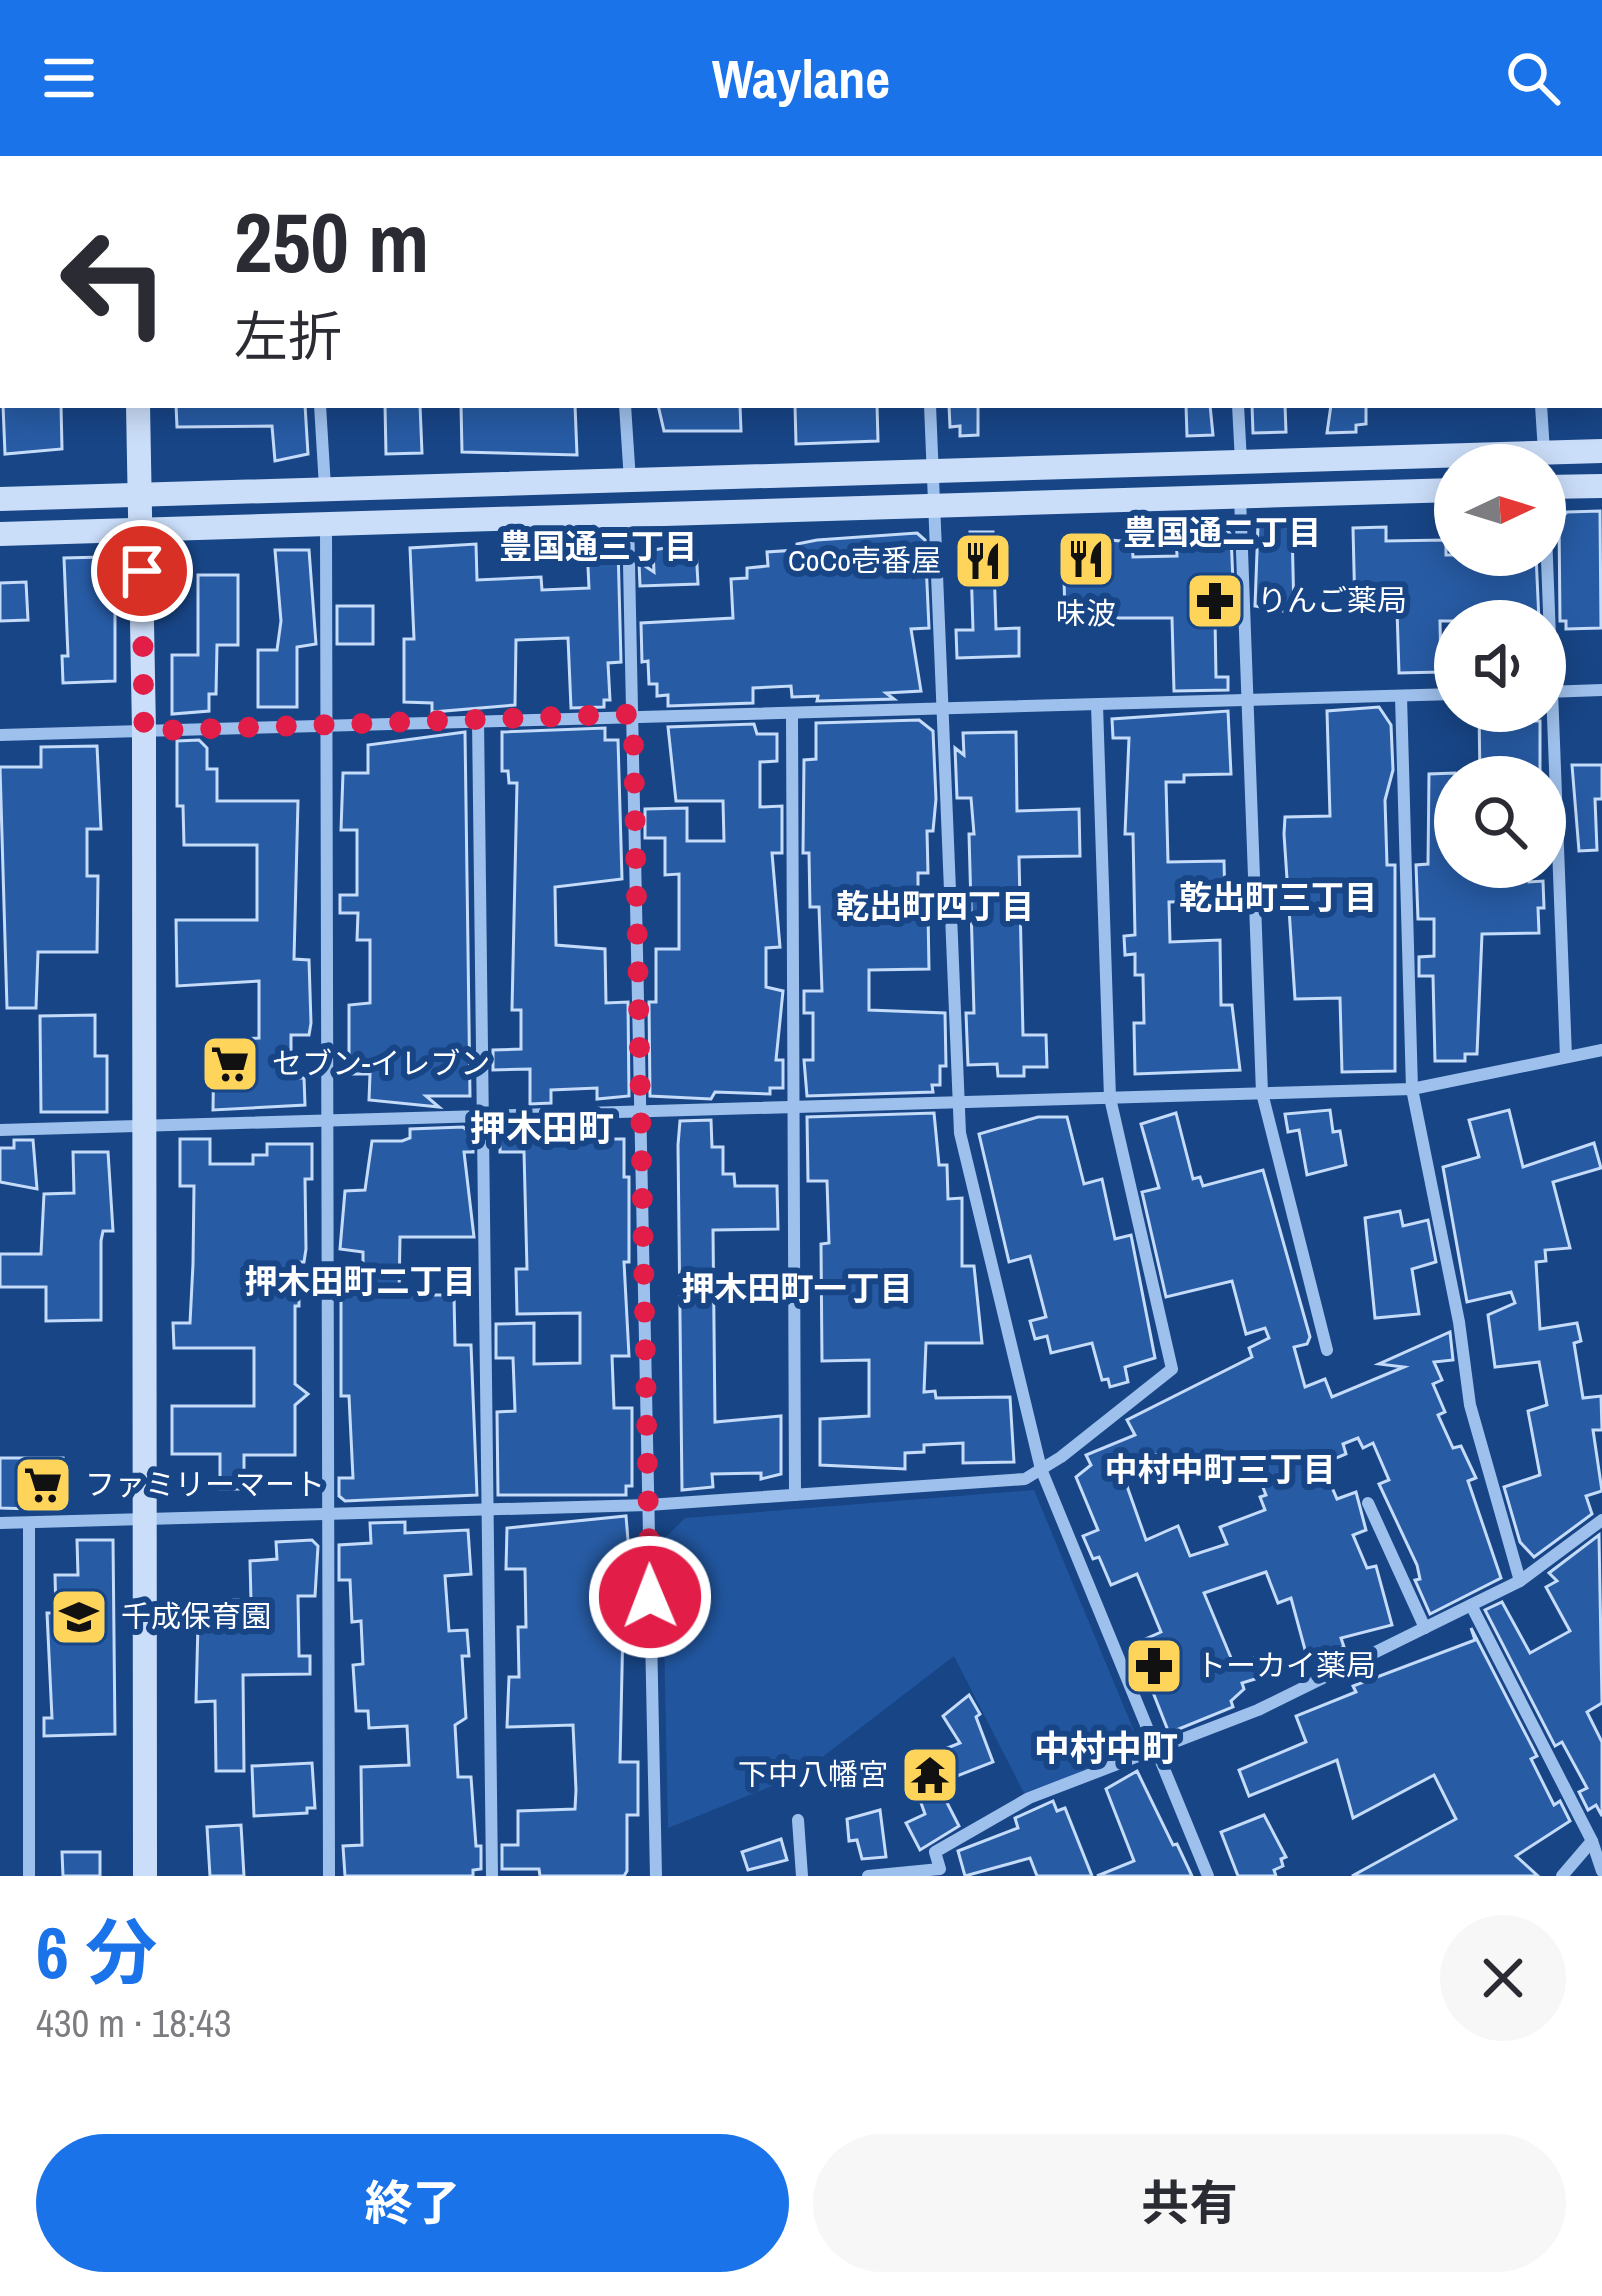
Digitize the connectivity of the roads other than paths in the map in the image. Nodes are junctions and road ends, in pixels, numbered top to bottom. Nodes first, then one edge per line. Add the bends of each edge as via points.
1 (137, 408) edge
2 (320, 408) edge
3 (626, 408) edge
4 (930, 408) edge
5 (1238, 408) edge
6 (1541, 408) edge
7 (1543, 444) edge
8 (1602, 451) edge
9 (1566, 452) edge
10 (1434, 456) edge
11 (1241, 462) junction
12 (932, 470) junction
13 (630, 481) junction
14 (1602, 486) edge
15 (325, 487) junction
16 (1566, 487) edge
17 (1434, 491) edge
18 (142, 494) junction
19 (1240, 497) junction
20 (0, 499) edge
21 (934, 503) junction
22 (628, 514) junction
23 (326, 525) junction
24 (142, 531) junction
25 (0, 534) edge
26 (1602, 690) edge
27 (1566, 691) edge
28 (1434, 695) edge
29 (1401, 696) junction
30 (1248, 700) junction
31 (1097, 704) junction
32 (943, 709) junction
33 (792, 713) junction
34 (633, 714) junction
35 (478, 719) junction
36 (325, 724) junction
37 (144, 731) junction
38 (1550, 732) edge
39 (0, 735) edge
40 (1602, 1050) edge
41 (1566, 1058) junction
42 (1412, 1089) junction
43 (1262, 1094) junction
44 (1110, 1098) junction
45 (958, 1102) junction
46 (794, 1107) junction
47 (641, 1111) junction
48 (485, 1116) junction
49 (328, 1119) junction
50 (143, 1126) junction
51 (0, 1130) edge
52 (1327, 1350) dead end
53 (1041, 1469) junction
54 (795, 1495) junction
55 (1368, 1503) dead end
56 (648, 1505) junction
57 (488, 1511) junction
58 (325, 1516) junction
59 (1602, 1520) edge
60 (144, 1521) junction
61 (29, 1522) junction
62 (0, 1523) edge
63 (1520, 1581) junction
64 (1471, 1605) junction
65 (1425, 1628) junction
66 (1154, 1752) junction
67 (798, 1820) dead end
68 (1592, 1841) junction
69 (1602, 1871) edge
70 (941, 1872) edge
71 (29, 1876) edge
72 (145, 1876) edge
73 (329, 1876) edge
74 (492, 1876) edge
75 (656, 1876) edge
76 (802, 1876) edge
77 (868, 1876) edge
78 (1208, 1876) edge
79 (1562, 1876) edge

1 - 18 street
2 - 15 street
3 - 13 street
4 - 12 street
5 - 11 street
6 - 7 street
8 - 9 street
10 - 11 street
11 - 12 street
12 - 13 street
12 - 21 street
13 - 15 street
14 - 16 street
15 - 18 street
17 - 19 street
18 - 20 street
18 - 24 street
19 - 21 street
19 - 30 street
21 - 22 street
21 - 32 street
22 - 23 street
22 - 34 street
23 - 24 street
23 - 36 street
24 - 25 street
24 - 37 street
26 - 27 street
28 - 29 street
29 - 30 street
29 - 42 street
30 - 31 street
30 - 43 street
31 - 32 street
31 - 44 street
32 - 33 street
32 - 45 street
33 - 34 street
33 - 46 street
34 - 35 street
34 - 47 street
35 - 36 street
35 - 48 street
36 - 37 street
36 - 49 street
37 - 39 street
37 - 50 street
38 - 41 street
40 - 41 street
41 - 42 street
42 - 43 street
42 - 63 street via 1470,1405
43 - 44 street
43 - 52 street
44 - 45 street
44 - 53 street via 1172,1369
45 - 46 street
45 - 53 street
46 - 47 street
46 - 54 street
47 - 48 street
47 - 56 street
48 - 49 street
48 - 57 street
49 - 50 street
49 - 58 street
50 - 51 street
50 - 60 street
53 - 54 street via 1025,1479
53 - 66 street
54 - 56 street
55 - 65 street
56 - 57 street
56 - 75 street
57 - 58 street
57 - 74 street
58 - 60 street
58 - 73 street
59 - 63 street
60 - 61 street
60 - 72 street
61 - 62 street
61 - 71 street
63 - 64 street
64 - 65 street
64 - 68 street
65 - 66 street
66 - 70 street via 1029,1798 935,1852
66 - 78 street
67 - 76 street
68 - 69 street
68 - 79 street
70 - 77 street

